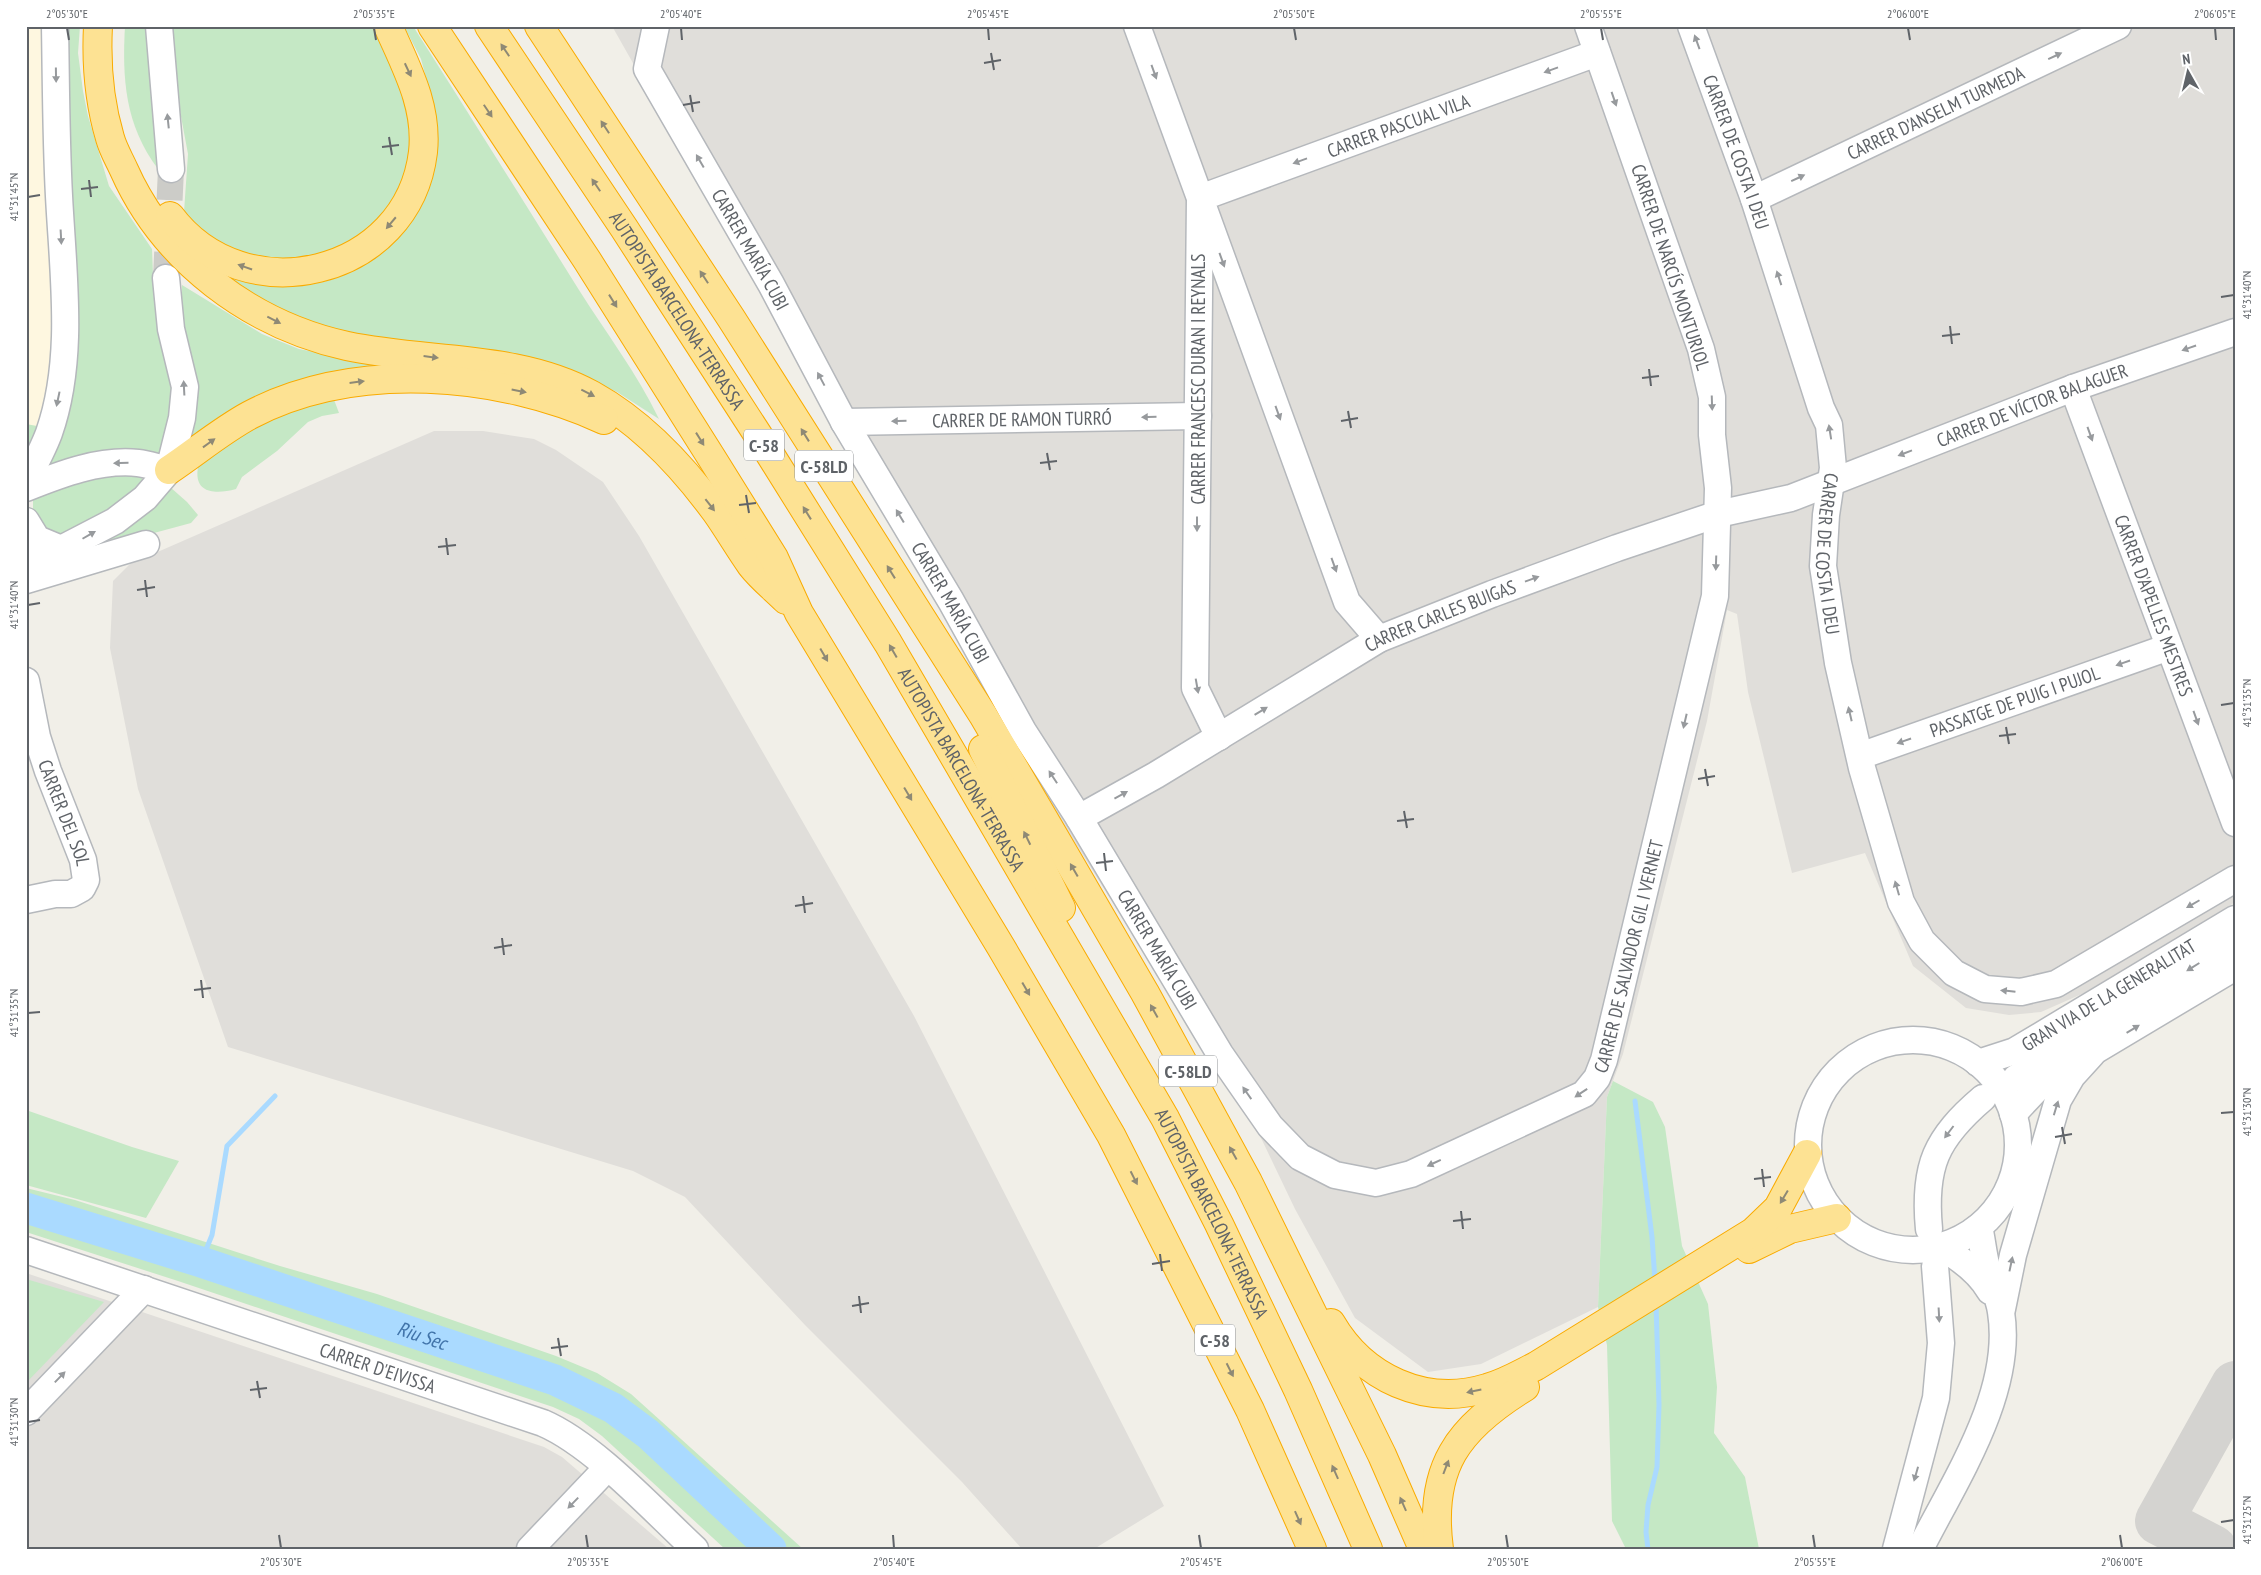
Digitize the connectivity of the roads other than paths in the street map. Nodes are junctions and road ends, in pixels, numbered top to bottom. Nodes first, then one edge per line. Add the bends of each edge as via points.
1 (55, 26) edge
2 (98, 26) edge
3 (113, 26) edge
4 (159, 26) edge
5 (388, 26) edge
6 (432, 26) edge
7 (489, 26) edge
8 (539, 26) edge
9 (656, 26) edge
10 (1137, 26) edge
11 (1588, 26) edge
12 (1691, 26) edge
13 (2118, 26) edge
14 (1597, 53) junction
15 (171, 169) tunnel mouth
16 (1200, 198) junction
17 (1754, 198) junction
18 (166, 278) tunnel mouth
19 (2235, 332) edge
20 (2073, 388) junction
21 (1198, 416) junction
22 (844, 422) junction
23 (666, 455) junction
24 (168, 470) junction
25 (26, 481) edge
26 (1831, 481) junction
27 (26, 488) edge
28 (1718, 514) junction
29 (26, 521) edge
30 (146, 544) dead end
31 (60, 549) junction
32 (26, 555) edge
33 (26, 580) edge
34 (799, 613) junction
35 (917, 614) junction
36 (1379, 639) junction
37 (2170, 647) junction
38 (26, 681) edge
39 (1219, 737) junction
40 (32, 738) edge
41 (1860, 756) junction
42 (1079, 818) junction
43 (2235, 823) edge
44 (2235, 879) edge
45 (26, 900) edge
46 (2235, 919) edge
47 (2235, 942) edge
48 (2235, 967) edge
49 (2092, 1054) junction
50 (1978, 1063) junction
51 (2016, 1078) tunnel mouth
52 (1983, 1098) tunnel mouth
53 (2014, 1114) junction
54 (1165, 1118) junction
55 (1807, 1154) junction
56 (1300, 1157) joint
57 (1248, 1182) junction
58 (1837, 1218) junction
59 (1979, 1227) junction
60 (1935, 1247) junction
61 (26, 1250) edge
62 (1710, 1265) junction
63 (144, 1289) junction
64 (2001, 1312) junction
65 (1612, 1326) junction
66 (26, 1412) edge
67 (1972, 1445) junction
68 (607, 1468) junction
69 (530, 1549) edge
70 (695, 1549) edge
71 (1312, 1549) edge
72 (1368, 1549) edge
73 (1422, 1549) edge
74 (1439, 1549) edge
75 (1896, 1549) edge
76 (1908, 1549) edge
77 (1920, 1549) edge

1 -> 25 street via 64,356 59,397 49,434
2 -> 23 highway via 99,84 111,141 146,212 203,275 239,302 316,338 348,346 526,371 564,382 613,407
5 -> 3 highway via 420,103 423,130 420,172 391,224 367,246 314,271 280,273 243,267 210,252 188,235 166,210 148,182 125,128 114,68
15 -> 4 street
6 -> 34 highway, C-58 via 587,260 708,452 774,558
54 -> 7 highway, AUTOPISTA BARCELONA-TERRASSA / C-58 via 882,634 630,236
35 -> 8 highway, C-58LD via 731,318
22 -> 9 street, CARRER MARÍA CUBI via 770,284 647,69
10 -> 16 street, CARRER FRANCESC DURAN I REYNALS
11 - 14 street, CARRER DE NARCÍS MONTURIOL
17 -> 12 street, CARRER DE COSTA I DEU
17 -> 13 street, CARRER D'ANSELM TURMEDA
14 -> 16 street, CARRER PASCUAL VILA
14 -> 28 street, CARRER DE NARCÍS MONTURIOL via 1701,349 1712,397
16 - 21 street, CARRER FRANCESC DURAN I REYNALS
16 -> 36 street via 1347,602
26 -> 17 street, CARRER DE COSTA I DEU via 1829,425
24 -> 18 street via 182,418 185,387 171,329
19 -> 20 street, CARRER DE VÍCTOR BALAGUER
20 -> 26 street, CARRER DE VÍCTOR BALAGUER
20 -> 37 street, CARRER D'APELLES MESTRES
21 -> 22 street, CARRER DE RAMON TURRÓ
21 -> 39 street, CARRER FRANCESC DURAN I REYNALS via 1195,688
42 -> 22 street, CARRER MARÍA CUBI via 1023,731 951,601
24 -> 23 highway via 249,416 274,404 332,386 390,380 487,385 552,399 626,430
23 -> 34 highway via 689,477 753,567
24 -> 27 street via 138,463 111,464 69,471
31 -> 24 street via 115,521 145,498
26 - 28 street, CARRER CARLES BUIGAS via 1791,498
41 -> 26 street, CARRER DE COSTA I DEU via 1838,663 1823,566
36 -> 28 street, CARRER CARLES BUIGAS via 1501,591
28 -> 56 street, CARRER DE SALVADOR GIL I VERNET via 1715,596 1604,1060 1596,1078 1584,1094 1410,1174 1376,1183 1335,1175
29 - 31 street via 37,538
30 - 33 street
31 - 32 street
34 -> 71 highway, C-58 via 1111,1135 1250,1410
54 -> 35 highway
57 -> 35 highway, C-58LD via 1069,862 983,716
39 -> 36 street, CARRER CARLES BUIGAS
37 -> 41 street, PASSATGE DE PUIG I PUJOL
37 -> 43 street, CARRER D'APELLES MESTRES
38 - 40 street, CARRER DEL SOL
42 -> 39 street, CARRER CARLES BUIGAS
40 - 45 street, CARRER DEL SOL via 86,870 86,880 82,888 71,894
44 -> 41 street, CARRER DE COSTA I DEU via 2056,984 2020,992 1985,989 1954,974 1922,941 1901,902
56 -> 42 street, CARRER MARÍA CUBI via 1270,1126 1220,1054
46 - 50 street, GRAN VIA DE LA GENERALITAT via 2015,1051
47 -> 51 street
49 -> 48 street
49 - 53 street via 2044,1081
64 -> 49 street via 2013,1255 2058,1100 2072,1076
50 - 53 street via 2000,1086
50 - 55 street via 1951,1047 1920,1040 1889,1043 1858,1056 1833,1077 1823,1091 1810,1123
52 -> 60 street via 1956,1122 1934,1160 1927,1198
53 - 59 street via 2018,1144 2014,1176 2001,1204
72 -> 54 highway, AUTOPISTA BARCELONA-TERRASSA / C-58 via 1298,1390
55 - 58 street via 1815,1185
55 -> 62 highway via 1785,1197 1768,1220
65 -> 57 highway via 1488,1388 1453,1394 1432,1393 1401,1385 1360,1360 1336,1332
73 -> 57 highway, C-58LD via 1382,1455
58 - 60 street via 1857,1234 1881,1245 1915,1250
58 - 62 highway via 1790,1229
59 - 60 street via 1960,1240
59 - 64 street via 1986,1265
60 - 64 street via 1957,1256 1978,1276 1988,1287
60 -> 75 street via 1941,1343 1936,1398
61 - 63 street, CARRER D'EIVISSA
62 - 65 highway
66 -> 63 street
63 - 68 street, CARRER D'EIVISSA via 543,1423 561,1431
64 - 67 street via 1998,1375 1990,1409
74 -> 65 highway via 1436,1503 1447,1462 1458,1442 1496,1404
67 - 76 street via 1946,1480
67 - 77 street
68 -> 69 street
68 - 70 street, CARRER D'EIVISSA

